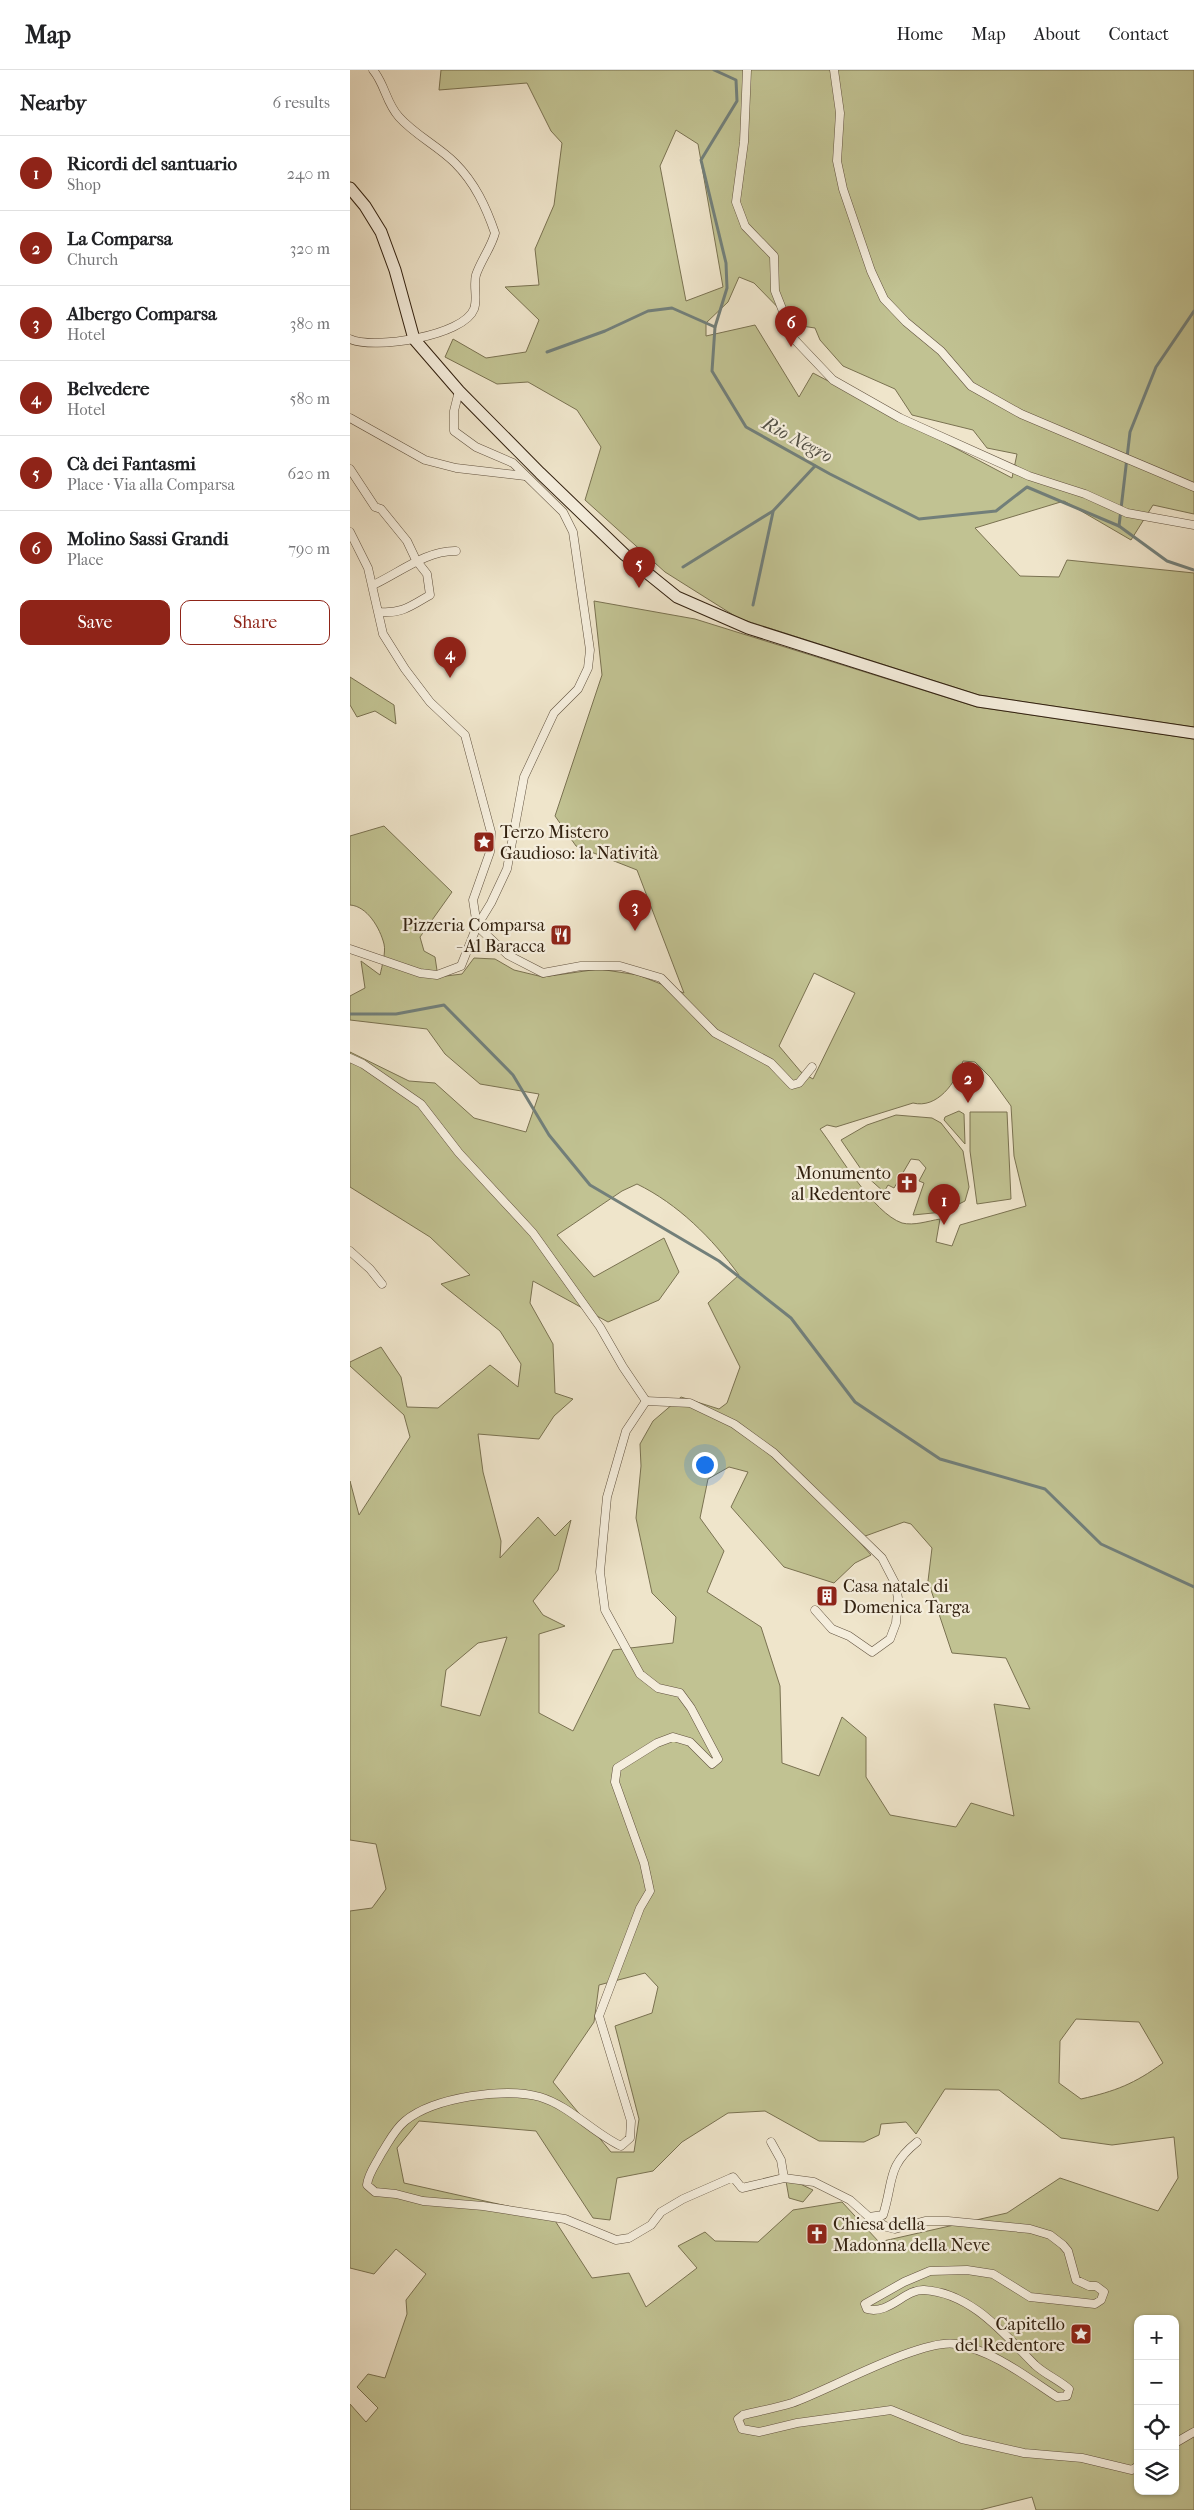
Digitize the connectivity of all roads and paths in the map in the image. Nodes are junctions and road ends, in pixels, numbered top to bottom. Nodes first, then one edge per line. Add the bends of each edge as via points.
1 (374, 70) edge
2 (747, 70) edge
3 (834, 70) edge
4 (350, 188) edge
5 (350, 339) edge
6 (414, 339) junction
7 (460, 391) junction
8 (350, 418) edge
9 (350, 469) edge
10 (526, 476) junction
11 (1194, 487) edge
12 (1194, 525) edge
13 (350, 532) edge
14 (456, 551) dead end
15 (416, 560) junction
16 (373, 585) junction
17 (379, 612) junction
18 (1194, 733) edge
19 (477, 926) junction
20 (350, 950) edge
21 (350, 1058) edge
22 (812, 1066) dead end
23 (350, 1251) edge
24 (382, 1284) dead end
25 (646, 1401) junction
26 (815, 1610) dead end
27 (771, 2142) dead end
28 (918, 2142) dead end
29 (784, 2178) junction
30 (869, 2217) junction
31 (1194, 2432) edge
32 (1179, 2441) edge
33 (1134, 2469) edge

1 - 6 street via 398,116 466,175 486,207 495,233 476,275 474,309 463,322 438,335
2 - 12 street via 744,142 736,202 745,226 774,256 776,290 794,339 833,380 900,418 1029,476 1085,494 1127,513
3 - 11 street via 840,113 837,161 843,189 884,299 941,351 971,386 1020,414
4 - 6 main road via 366,206 381,232
5 - 6 street via 364,342
6 - 7 main road
7 - 10 street via 454,411 454,430 476,447 513,463
7 - 18 main road via 625,555 676,597 748,628 978,701
8 - 10 street via 425,460 456,468
9 - 15 street via 375,506 407,541
10 - 19 street via 563,512 573,532 585,602 589,659 578,689 554,713 524,777 507,869
13 - 16 street
14 - 15 street
15 - 16 street
15 - 17 street via 427,574 430,594 406,610
16 - 17 street
17 - 19 street via 383,634 405,669 430,702 464,734 491,832 490,852 473,900
19 - 20 street via 461,966 437,975 420,974
19 - 22 street via 508,956 543,973 581,966 620,966 661,978 715,1033 771,1063 792,1085 799,1083
21 - 25 street via 421,1104 459,1153 533,1233 600,1327
23 - 24 street
25 - 26 street via 690,1403 734,1424 774,1454 873,1548 890,1570 898,1598 894,1631 890,1639 872,1652 832,1629
25 - 29 street via 626,1431 606,1497 600,1572 605,1610 640,1674 658,1688 680,1693 718,1759 712,1764 690,1742 673,1737 617,1768 614,1782 644,1863 650,1891 640,1908 600,2016 631,2121 630,2138 621,2146 541,2097 465,2095 407,2119 396,2129 367,2185 375,2192 423,2201 483,2206 565,2219 616,2240 629,2238 683,2199 731,2178 742,2188
27 - 29 street via 781,2160
28 - 30 street via 904,2152 892,2171 883,2215
29 - 30 street via 820,2184 850,2200
30 - 33 street via 895,2229 925,2221 948,2221 1030,2229 1050,2235 1063,2245 1068,2251 1076,2280 1104,2292 1095,2304 1030,2297 993,2274 967,2270 930,2271 865,2304 867,2309 883,2310 921,2290 942,2293 980,2311 1036,2366 1067,2387 1069,2393 1063,2398 1057,2397 983,2351 954,2343 927,2346 791,2403 743,2414 738,2419 742,2429 759,2432 806,2421 891,2410 962,2439 1024,2453 1082,2458
31 - 32 street

